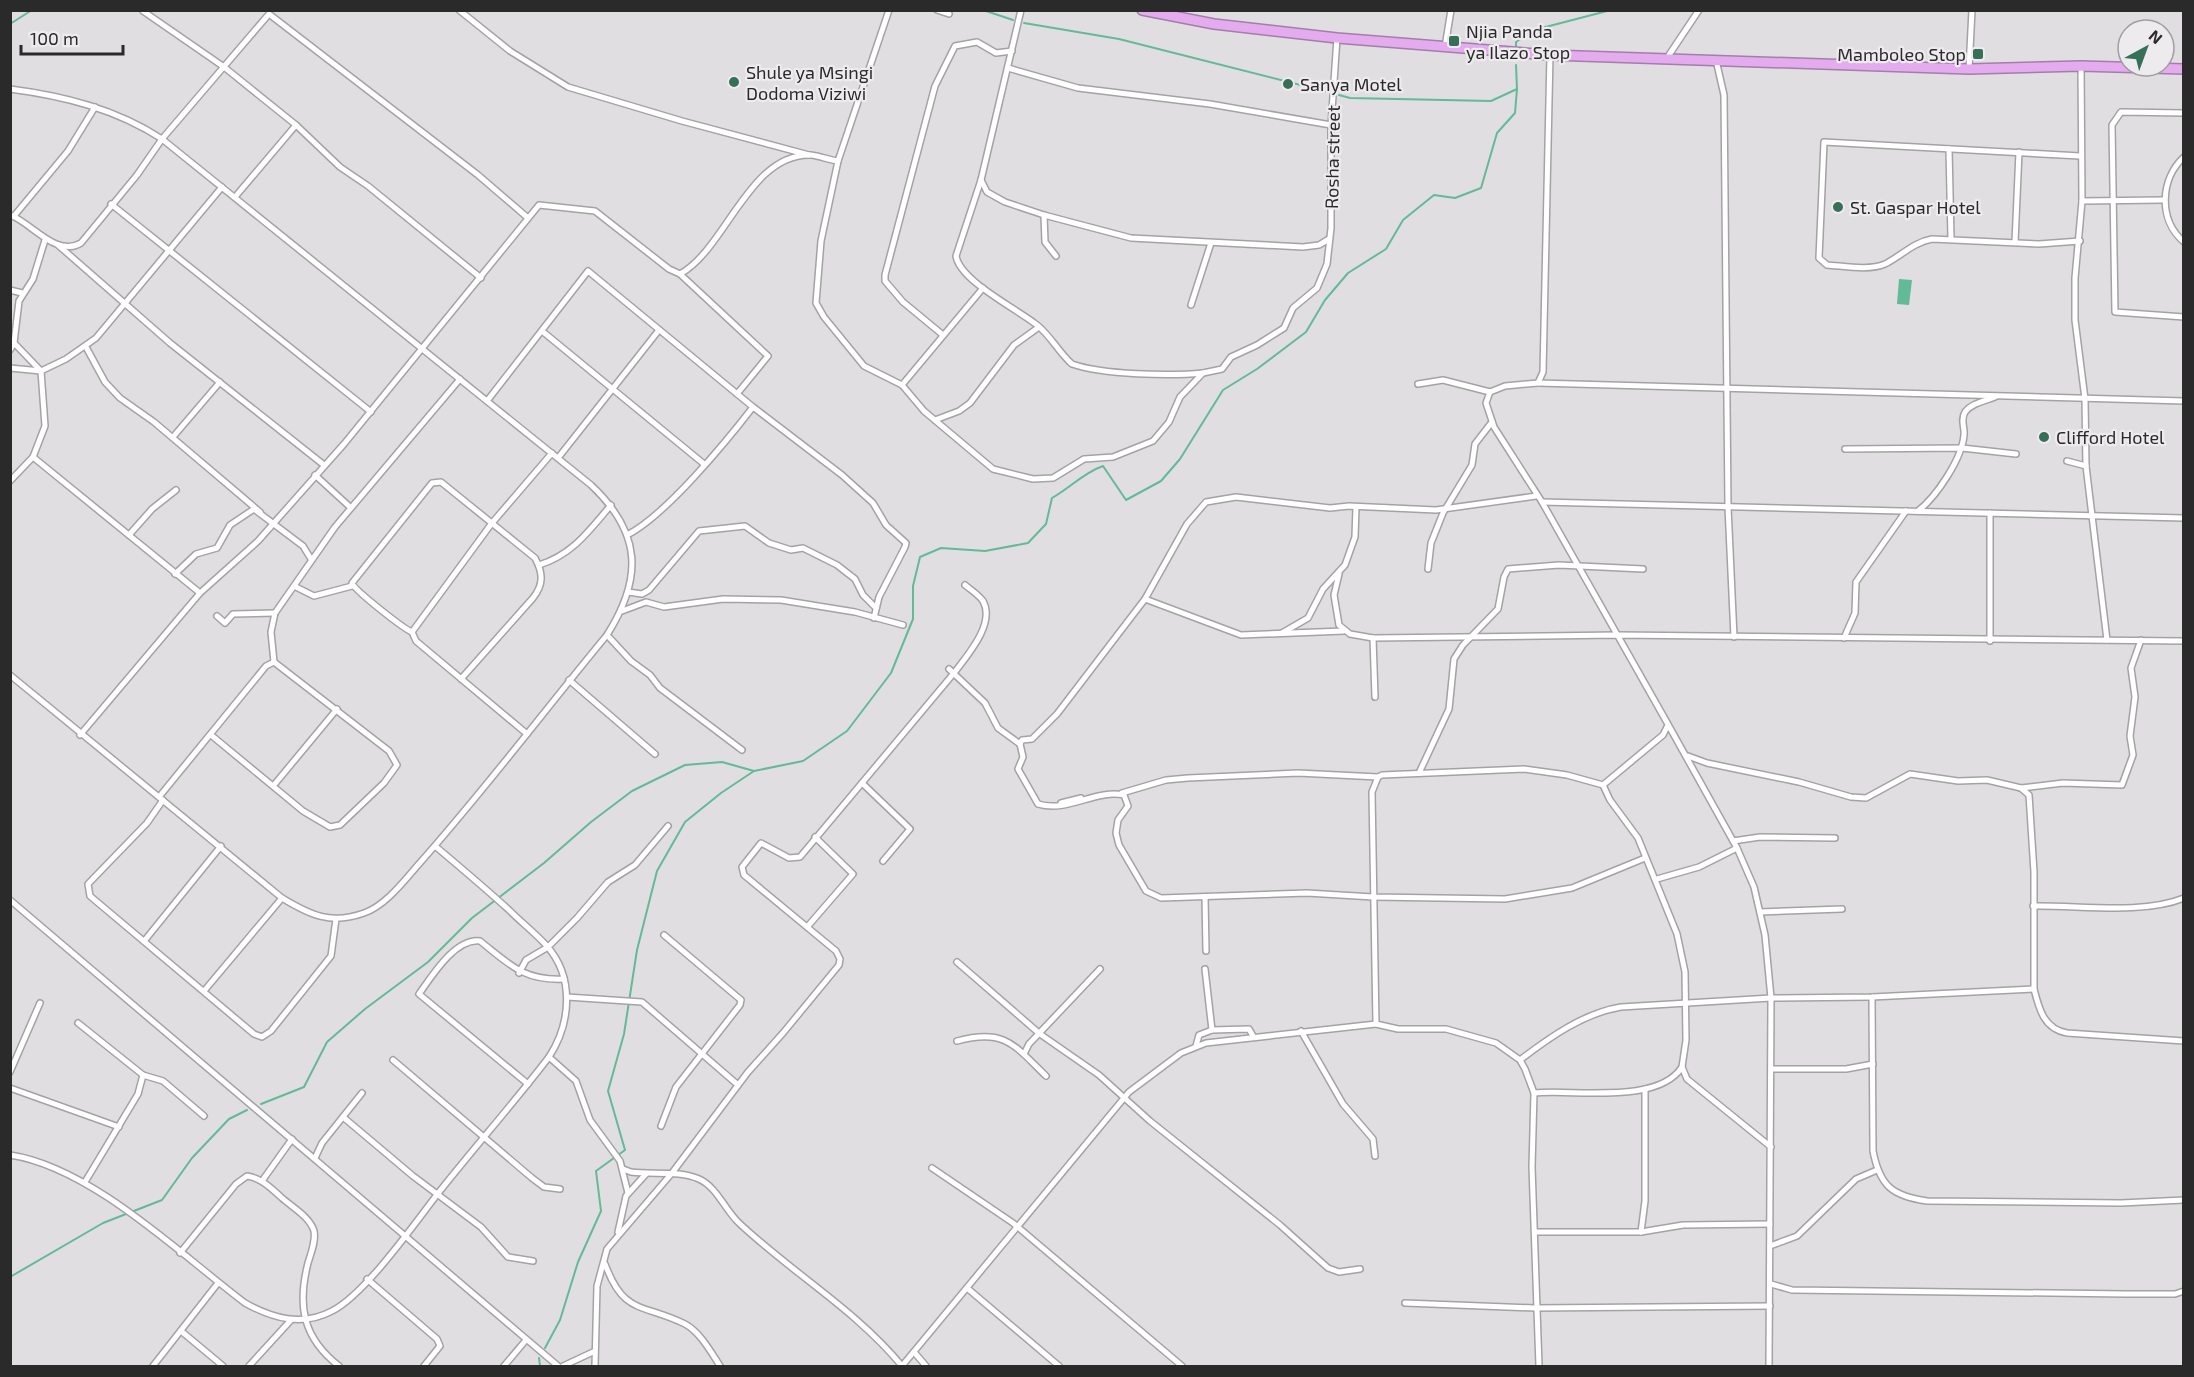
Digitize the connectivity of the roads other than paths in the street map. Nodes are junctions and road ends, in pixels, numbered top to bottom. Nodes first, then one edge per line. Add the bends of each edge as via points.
1 (459, 10) edge
2 (889, 10) edge
3 (937, 10) edge
4 (1021, 10) edge
5 (1142, 10) edge
6 (1451, 10) edge
7 (1699, 10) edge
8 (1972, 10) edge
9 (143, 11) edge
10 (949, 14) dead end
11 (1337, 38) junction
12 (1445, 48) junction
13 (1012, 51) junction
14 (1550, 55) junction
15 (1667, 58) junction
16 (1716, 60) junction
17 (2081, 66) junction
18 (224, 67) junction
19 (1008, 68) junction
20 (1969, 69) junction
21 (2184, 69) edge
22 (10, 88) edge
23 (96, 107) junction
24 (2184, 113) edge
25 (296, 125) junction
26 (1331, 125) junction
27 (162, 139) junction
28 (1948, 149) junction
29 (2019, 152) junction
30 (810, 155) junction
31 (2080, 156) junction
32 (2184, 157) edge
33 (838, 161) junction
34 (981, 180) junction
35 (222, 187) junction
36 (235, 197) junction
37 (2164, 200) junction
38 (2082, 201) junction
39 (2114, 202) junction
40 (111, 204) junction
41 (1044, 215) junction
42 (12, 216) edge
43 (528, 218) junction
44 (1329, 239) junction
45 (1952, 239) junction
46 (45, 240) junction
47 (54, 242) junction
48 (2080, 242) junction
49 (2184, 242) edge
50 (1211, 243) junction
51 (2015, 243) junction
52 (168, 252) junction
53 (1056, 256) dead end
54 (680, 274) junction
55 (480, 278) junction
56 (983, 288) junction
57 (10, 290) edge
58 (22, 293) junction
59 (125, 304) junction
60 (1191, 305) dead end
61 (2184, 317) edge
62 (1039, 327) junction
63 (659, 330) junction
64 (542, 331) junction
65 (943, 335) junction
66 (14, 343) junction
67 (86, 347) junction
68 (423, 349) junction
69 (10, 350) edge
70 (10, 368) edge
71 (41, 371) junction
72 (1203, 373) junction
73 (459, 379) junction
74 (220, 382) junction
75 (1538, 382) junction
76 (1418, 384) dead end
77 (902, 385) junction
78 (612, 389) junction
79 (1725, 389) junction
80 (1490, 392) junction
81 (737, 394) junction
82 (1999, 395) junction
83 (2085, 399) junction
84 (487, 400) junction
85 (2184, 401) edge
86 (753, 407) junction
87 (371, 412) junction
88 (935, 420) junction
89 (1492, 422) junction
90 (173, 437) junction
91 (1962, 448) junction
92 (1845, 449) dead end
93 (552, 453) junction
94 (2016, 454) dead end
95 (33, 457) junction
96 (558, 458) junction
97 (2067, 461) dead end
98 (704, 464) junction
99 (324, 465) junction
100 (2086, 466) junction
101 (315, 475) junction
102 (10, 481) edge
103 (176, 490) dead end
104 (1536, 496) junction
105 (1542, 502) junction
106 (610, 505) junction
107 (1356, 507) junction
108 (1728, 507) junction
109 (351, 508) junction
110 (1445, 509) junction
111 (1906, 511) junction
112 (1917, 511) junction
113 (260, 512) junction
114 (1990, 513) junction
115 (2094, 517) junction
116 (2184, 518) edge
117 (274, 522) junction
118 (492, 523) junction
119 (129, 535) junction
120 (627, 535) junction
121 (311, 559) junction
122 (539, 565) junction
123 (1577, 565) junction
124 (1428, 568) dead end
125 (1643, 569) dead end
126 (175, 574) junction
127 (1339, 574) junction
128 (965, 585) dead end
129 (296, 586) junction
130 (352, 586) junction
131 (628, 592) junction
132 (200, 593) junction
133 (1145, 599) junction
134 (876, 608) junction
135 (622, 611) junction
136 (275, 614) junction
137 (217, 616) dead end
138 (874, 618) junction
139 (903, 625) dead end
140 (1344, 631) junction
141 (412, 632) junction
142 (1282, 633) junction
143 (607, 635) junction
144 (1472, 635) junction
145 (1618, 635) junction
146 (1734, 637) junction
147 (1373, 638) junction
148 (1844, 638) junction
149 (2107, 639) junction
150 (2141, 640) junction
151 (1990, 641) junction
152 (2184, 641) edge
153 (274, 662) junction
154 (951, 671) junction
155 (10, 675) edge
156 (461, 680) junction
157 (569, 680) junction
158 (1375, 697) dead end
159 (337, 709) junction
160 (1667, 727) junction
161 (526, 734) junction
162 (80, 735) junction
163 (211, 735) junction
164 (1020, 744) junction
165 (742, 750) dead end
166 (655, 754) dead end
167 (1688, 756) junction
168 (1419, 773) junction
169 (1378, 777) junction
170 (862, 783) junction
171 (274, 785) junction
172 (1603, 785) junction
173 (2021, 788) junction
174 (161, 798) junction
175 (1058, 807) junction
176 (668, 826) dead end
177 (815, 837) junction
178 (1835, 838) dead end
179 (1733, 841) junction
180 (221, 846) junction
181 (435, 846) junction
182 (1737, 848) junction
183 (1645, 858) junction
184 (884, 861) dead end
185 (1657, 879) junction
186 (1205, 897) junction
187 (1373, 897) junction
188 (282, 898) junction
189 (2184, 898) edge
190 (10, 900) edge
191 (2033, 906) junction
192 (1842, 909) dead end
193 (1760, 912) junction
194 (336, 919) junction
195 (808, 926) junction
196 (664, 935) dead end
197 (145, 939) junction
198 (548, 947) junction
199 (1206, 951) dead end
200 (957, 962) dead end
201 (1100, 969) dead end
202 (1205, 969) dead end
203 (519, 973) junction
204 (564, 979) junction
205 (2034, 989) junction
206 (204, 991) junction
207 (567, 997) junction
208 (1872, 997) junction
209 (1771, 998) junction
210 (40, 1003) dead end
211 (1684, 1005) junction
212 (78, 1023) dead end
213 (1376, 1024) junction
214 (1212, 1030) junction
215 (1301, 1031) junction
216 (1040, 1034) junction
217 (1253, 1036) junction
218 (957, 1041) dead end
219 (2184, 1041) edge
220 (1196, 1046) junction
221 (1024, 1054) junction
222 (701, 1055) junction
223 (549, 1057) junction
224 (393, 1060) dead end
225 (1520, 1060) junction
226 (1873, 1064) junction
227 (1682, 1067) junction
228 (1771, 1070) junction
229 (10, 1072) edge
230 (143, 1075) junction
231 (1046, 1076) dead end
232 (528, 1084) junction
233 (738, 1085) junction
234 (10, 1088) edge
235 (1645, 1089) junction
236 (362, 1093) dead end
237 (1534, 1093) junction
238 (1124, 1098) junction
239 (204, 1116) dead end
240 (343, 1117) junction
241 (661, 1126) dead end
242 (119, 1127) junction
243 (485, 1138) junction
244 (292, 1139) junction
245 (1771, 1147) junction
246 (10, 1155) edge
247 (1375, 1156) dead end
248 (315, 1158) junction
249 (932, 1168) dead end
250 (622, 1169) junction
251 (1877, 1170) junction
252 (672, 1173) junction
253 (646, 1174) junction
254 (262, 1181) junction
255 (85, 1182) junction
256 (560, 1189) dead end
257 (628, 1192) junction
258 (437, 1194) junction
259 (2184, 1200) edge
260 (1770, 1224) junction
261 (1017, 1227) junction
262 (1536, 1232) junction
263 (1641, 1232) junction
264 (406, 1235) junction
265 (618, 1235) junction
266 (1770, 1246) junction
267 (180, 1253) junction
268 (533, 1261) dead end
269 (605, 1262) junction
270 (1360, 1269) dead end
271 (367, 1279) junction
272 (218, 1283) junction
273 (1770, 1284) junction
274 (967, 1288) junction
275 (2184, 1291) edge
276 (1405, 1303) dead end
277 (1770, 1306) junction
278 (1539, 1307) junction
279 (305, 1319) junction
280 (291, 1320) junction
281 (181, 1331) junction
282 (526, 1340) junction
283 (593, 1352) junction
284 (914, 1352) junction
285 (153, 1366) edge
286 (223, 1366) edge
287 (249, 1366) edge
288 (339, 1366) edge
289 (424, 1366) edge
290 (504, 1366) edge
291 (558, 1366) edge
292 (563, 1366) edge
293 (595, 1366) edge
294 (720, 1366) edge
295 (902, 1366) edge
296 (926, 1366) edge
297 (1059, 1366) edge
298 (1182, 1366) edge
299 (1539, 1366) edge
300 (1769, 1366) edge

1 - 30 street via 510,51 568,87
2 - 33 street
3 - 10 street
4 - 13 street
5 - 11 highway via 1214,24
6 - 12 street
7 - 15 street
8 - 20 street
9 - 18 street
11 - 12 highway
11 - 26 street, Rosha street
12 - 14 highway
13 - 19 street
13 - 65 street via 996,53 977,42 955,46 935,86 885,275 885,281 903,302
14 - 15 highway
14 - 75 street via 1543,372
15 - 16 highway
16 - 20 highway
16 - 79 street via 1724,95
17 - 20 highway
17 - 21 highway
17 - 31 street
18 - 25 street
18 - 27 street
18 - 43 street via 265,16 272,15
19 - 26 street via 1078,88 1210,104
19 - 34 street
22 - 23 street
23 - 27 street
23 - 42 street via 68,151
24 - 39 street via 2131,111 2121,112 2115,118
25 - 36 street
25 - 55 street via 340,167
26 - 44 street, Rosha street
27 - 35 street
27 - 40 street
28 - 29 street
28 - 45 street
28 - 45 street via 1824,142 1819,258 1827,265 1879,266 1926,240
29 - 31 street
29 - 51 street
30 - 33 street
30 - 54 street via 773,168 741,202 696,265
31 - 38 street
32 - 37 street via 2170,174
33 - 77 street via 821,241 816,303 864,366
34 - 41 street via 994,196
34 - 56 street via 956,256 959,267
35 - 36 street
35 - 52 street
36 - 68 street
37 - 39 street
37 - 49 street via 2168,220
38 - 39 street
38 - 48 street
39 - 61 street via 2115,312
40 - 47 street via 81,243 69,247
40 - 52 street
41 - 50 street via 1139,239
41 - 53 street via 1045,242
42 - 46 street
43 - 54 street via 539,205 547,204 595,211
43 - 55 street
44 - 50 street via 1303,247
44 - 72 street, Rosha street via 1321,281 1310,296 1293,308 1284,328 1231,357 1222,369
45 - 51 street
46 - 47 street
46 - 58 street via 33,279
47 - 59 street
48 - 51 street
48 - 83 street via 2075,320
50 - 60 street
52 - 59 street
52 - 87 street
54 - 81 street via 768,356
55 - 68 street
56 - 62 street
56 - 65 street
57 - 58 street
58 - 66 street
59 - 67 street
59 - 74 street
62 - 72 street via 1069,361 1080,366 1184,375
62 - 88 street via 1014,345 970,403
63 - 64 street via 588,271
63 - 78 street
63 - 81 street
64 - 78 street
64 - 84 street
65 - 77 street
66 - 69 street
66 - 71 street
67 - 71 street
67 - 90 street via 112,390
68 - 73 street
68 - 87 street
70 - 71 street
71 - 95 street via 45,426
72 - 88 street via 1180,397 1169,422 1154,441 1113,458 1084,459 1046,479 1033,480 993,470
73 - 84 street
73 - 109 street
74 - 90 street
74 - 99 street
75 - 79 street
75 - 80 street
76 - 80 street via 1443,380
77 - 88 street
78 - 96 street
78 - 98 street
79 - 82 street
79 - 108 street
80 - 89 street via 1486,403
81 - 86 street
82 - 83 street
82 - 91 street via 1965,412
83 - 85 street
83 - 100 street
84 - 93 street
86 - 98 street
86 - 134 street via 873,503 886,525 906,543
87 - 99 street
89 - 104 street
89 - 110 street via 1475,444 1472,465
90 - 113 street
91 - 92 street
91 - 94 street
91 - 112 street via 1949,473
93 - 96 street
93 - 118 street
95 - 102 street
95 - 119 street
96 - 106 street
97 - 100 street
98 - 120 street via 650,521
99 - 101 street
100 - 115 street
101 - 109 street
101 - 117 street
103 - 119 street via 152,508
104 - 105 street
104 - 110 street
105 - 108 street
105 - 123 street
106 - 120 street
106 - 122 street via 583,539 563,556
107 - 110 street
107 - 127 street via 1354,537
107 - 133 street via 1330,508 1236,497 1206,502 1187,524
108 - 111 street
108 - 146 street
109 - 121 street
110 - 124 street via 1431,543
111 - 112 street
111 - 148 street via 1856,582 1855,613
112 - 114 street
113 - 117 street
113 - 126 street via 254,509 244,514 230,525 217,548 194,555
114 - 115 street
114 - 151 street
115 - 116 street
115 - 149 street
117 - 121 street via 303,546
117 - 132 street
118 - 122 street via 536,558
118 - 130 street via 447,485 432,483 352,581
118 - 141 street
119 - 126 street
120 - 131 street via 633,563
121 - 129 street
122 - 156 street via 543,576 540,589
123 - 125 street
123 - 144 street via 1508,569 1498,609
123 - 145 street
126 - 132 street
127 - 140 street via 1334,595 1339,625
127 - 142 street via 1323,589 1308,618
128 - 154 street via 984,602 986,612 977,643
129 - 130 street via 314,596
129 - 136 street
130 - 141 street via 397,625
131 - 134 street via 642,594 650,590 699,531 745,526 769,543 791,550 803,548 837,565 857,581 863,595
131 - 135 street
132 - 162 street
133 - 142 street via 1241,635
133 - 164 street via 1057,714 1032,739
134 - 138 street
135 - 138 street via 646,602 664,607 723,599 781,600
135 - 143 street
136 - 137 street via 233,614 225,623
136 - 153 street via 271,632
138 - 139 street
140 - 142 street
140 - 147 street
141 - 156 street
143 - 157 street
143 - 165 street via 660,688
144 - 145 street
144 - 147 street
144 - 168 street via 1453,663 1449,710
145 - 146 street
145 - 160 street
146 - 148 street
147 - 158 street
148 - 151 street
149 - 150 street
149 - 151 street
150 - 152 street
150 - 173 street via 2131,668 2135,697 2130,736 2133,755 2122,785 2063,783
153 - 159 street
153 - 163 street via 266,666
154 - 164 street via 986,703 998,728
154 - 170 street
155 - 162 street
156 - 161 street
157 - 161 street
157 - 166 street
159 - 171 street
159 - 171 street via 389,751 397,765 394,771 335,827 303,811
160 - 167 street
160 - 172 street via 1654,743
161 - 181 street
162 - 174 street
163 - 171 street
163 - 174 street
164 - 175 street via 1023,757 1018,769 1036,802
167 - 173 street via 1707,764 1799,782 1851,797 1866,798 1910,774 1958,781 1987,780
167 - 179 street
168 - 169 street
168 - 172 street via 1524,769
169 - 175 street via 1298,773 1188,778 1161,781 1125,794 1113,791 1062,802
169 - 187 street via 1372,796
170 - 177 street
170 - 184 street via 910,829
172 - 183 street via 1638,838
173 - 191 street via 2030,801
174 - 180 street
174 - 197 street via 147,823 88,884 90,896
175 - 186 street via 1111,792 1124,795 1128,806 1118,820 1116,833 1146,891 1161,898
176 - 198 street via 635,865 608,882
177 - 195 street via 853,874
177 - 195 street via 800,856 789,858 761,843 741,867 741,872
178 - 179 street
179 - 182 street
180 - 188 street
180 - 197 street
181 - 194 street via 378,906 363,914
181 - 198 street
182 - 185 street via 1698,867
182 - 193 street
183 - 185 street
183 - 187 street via 1572,888 1505,899
185 - 211 street via 1677,934 1685,972
186 - 187 street via 1307,892
186 - 199 street
187 - 213 street
188 - 194 street via 309,914
188 - 206 street
189 - 191 street via 2161,905
190 - 244 street
191 - 205 street
192 - 193 street
193 - 209 street
194 - 206 street via 331,956 266,1036 254,1034
195 - 233 street via 836,951 839,965
196 - 222 street via 741,1000
197 - 206 street
198 - 203 street via 526,960
198 - 204 street
200 - 216 street
201 - 216 street
202 - 214 street
203 - 204 street via 545,980
203 - 232 street via 480,941 472,940 460,946 419,994
204 - 207 street
205 - 208 street
205 - 219 street via 2046,1022 2060,1032
207 - 222 street via 642,1002
207 - 223 street via 565,1027
208 - 209 street
208 - 226 street
209 - 211 street
209 - 228 street
210 - 229 street
211 - 225 street via 1605,1010 1550,1037
211 - 227 street via 1686,1040
212 - 230 street
213 - 215 street
213 - 225 street via 1398,1029 1454,1031 1496,1043
214 - 217 street via 1243,1028
214 - 220 street via 1199,1035
215 - 217 street
215 - 247 street via 1343,1104 1373,1139
216 - 221 street
216 - 238 street via 1099,1075
217 - 220 street
218 - 221 street via 976,1036 1000,1037
220 - 238 street via 1160,1067
221 - 231 street
222 - 233 street
222 - 241 street via 676,1087
223 - 232 street
223 - 250 street via 576,1081 590,1120
224 - 243 street
225 - 237 street
226 - 228 street via 1846,1069
226 - 251 street via 1873,1151
227 - 235 street via 1676,1077
227 - 245 street via 1693,1085
228 - 245 street
230 - 239 street via 163,1081
230 - 242 street via 138,1094
232 - 243 street
233 - 252 street
234 - 242 street
235 - 237 street
235 - 263 street via 1645,1201
236 - 240 street
237 - 262 street via 1532,1167
238 - 261 street
238 - 270 street via 1328,1268 1339,1272
240 - 248 street
240 - 258 street
242 - 255 street
243 - 256 street via 544,1187
243 - 258 street
244 - 248 street
244 - 254 street
245 - 260 street
246 - 255 street via 45,1163
248 - 264 street
249 - 261 street
250 - 253 street
250 - 257 street
251 - 259 street via 1893,1192 1928,1201
251 - 266 street via 1856,1179 1797,1236
252 - 253 street
252 - 265 street
252 - 295 street via 707,1184 738,1222 879,1340
253 - 257 street
254 - 267 street via 247,1176 236,1184
254 - 279 street via 313,1230 303,1284
255 - 267 street
257 - 265 street
258 - 264 street
258 - 268 street via 481,1227 508,1257
260 - 263 street via 1683,1225
260 - 266 street
261 - 274 street
261 - 298 street
262 - 263 street
262 - 278 street
264 - 271 street
264 - 282 street
265 - 269 street via 607,1249
266 - 273 street
267 - 272 street
269 - 283 street via 597,1286
269 - 294 street via 620,1296 650,1313 685,1324 696,1332
271 - 279 street via 335,1309
271 - 289 street via 437,1339 440,1346
272 - 280 street via 262,1313
272 - 281 street
273 - 275 street via 1800,1290 2126,1294
273 - 277 street
274 - 284 street
274 - 297 street
276 - 278 street
277 - 278 street
277 - 300 street
278 - 299 street
279 - 280 street
279 - 288 street via 320,1351
280 - 287 street
281 - 285 street
281 - 286 street
282 - 290 street
282 - 291 street
283 - 292 street
283 - 293 street
284 - 295 street
284 - 296 street

